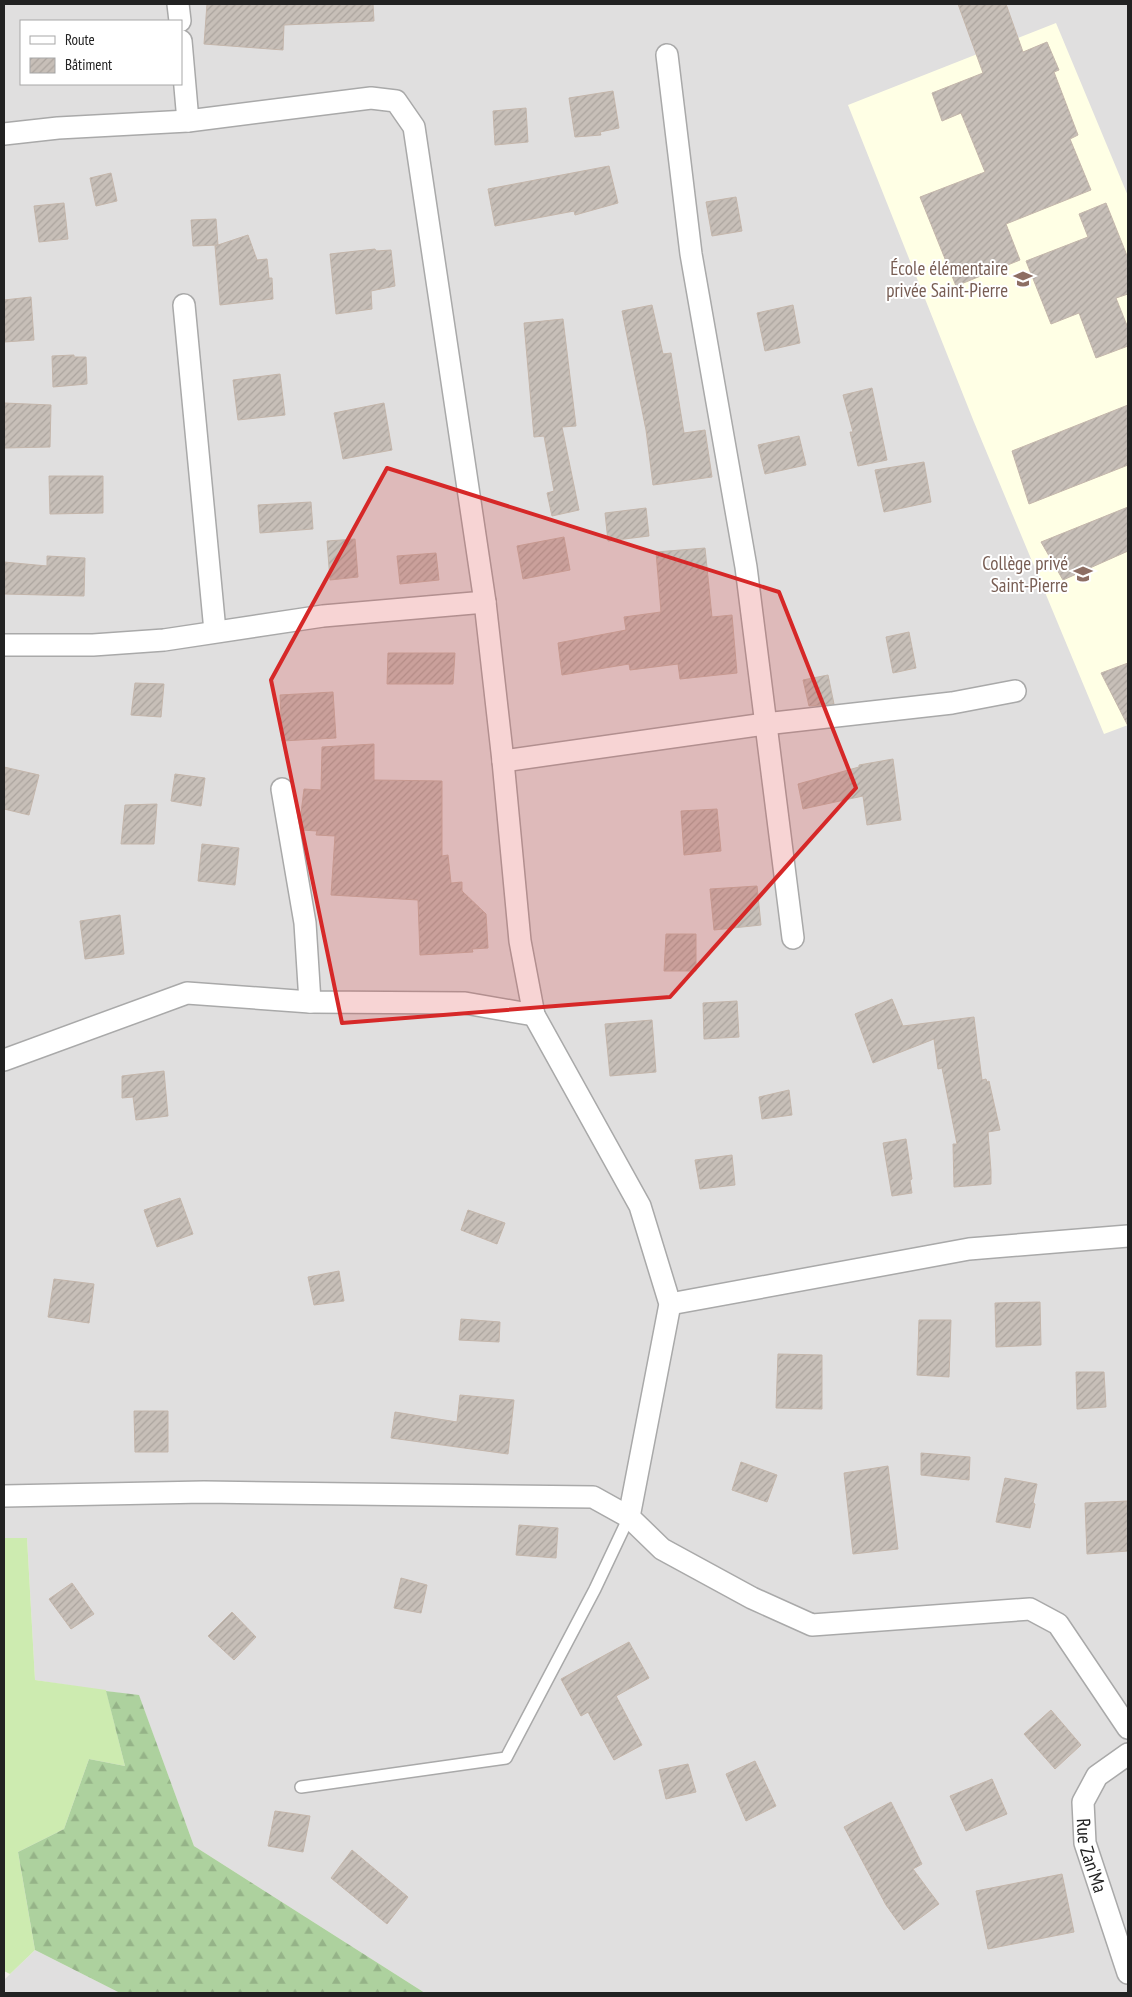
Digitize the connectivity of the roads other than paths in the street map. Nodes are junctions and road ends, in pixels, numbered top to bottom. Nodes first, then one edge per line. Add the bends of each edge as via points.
1 (178, 4) edge
2 (180, 20) edge
3 (182, 52) edge
4 (667, 55) dead end
5 (188, 121) junction
6 (4, 134) edge
7 (184, 305) dead end
8 (485, 602) junction
9 (215, 631) junction
10 (4, 645) edge
11 (1015, 691) dead end
12 (765, 724) junction
13 (503, 761) junction
14 (282, 789) dead end
15 (793, 938) dead end
16 (310, 1002) junction
17 (534, 1015) junction
18 (4, 1060) edge
19 (1128, 1236) edge
20 (670, 1304) junction
21 (4, 1496) edge
22 (629, 1517) junction
23 (1128, 1728) edge
24 (1128, 1754) edge
25 (301, 1787) dead end
26 (1128, 1972) edge

1 - 2 street
3 - 5 street
4 - 12 street via 692,254 746,567
5 - 6 street
5 - 8 street via 371,98 396,101 414,127
7 - 9 street
8 - 9 street via 350,613
8 - 13 street
9 - 10 street via 164,640 93,645
11 - 12 street via 952,703
12 - 13 street
12 - 15 street
13 - 17 street via 520,941
14 - 16 street via 305,923
16 - 17 street via 465,1003
16 - 18 street via 187,993
17 - 20 street via 640,1206
19 - 20 street via 969,1249
20 - 22 street
21 - 22 street via 204,1492 593,1497
22 - 23 street via 662,1549 752,1598 812,1625 1030,1610 1058,1624
22 - 25 lane via 506,1758
24 - 26 street, Rue Zan'Ma via 1097,1776 1083,1802 1085,1843

